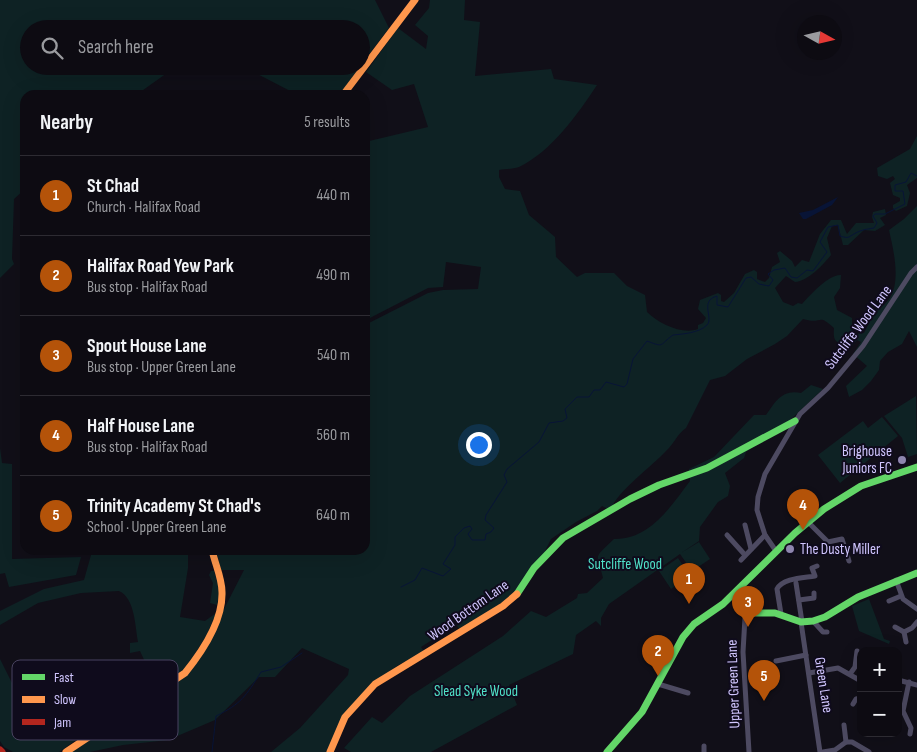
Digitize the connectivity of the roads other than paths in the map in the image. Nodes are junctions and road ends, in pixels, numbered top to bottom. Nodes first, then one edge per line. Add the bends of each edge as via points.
1 (415, 0) edge
2 (370, 60) edge
3 (359, 75) edge
4 (348, 90) edge
5 (917, 267) edge
6 (795, 422) junction
7 (917, 467) edge
8 (808, 522) junction
9 (745, 525) dead end
10 (727, 535) dead end
11 (765, 535) junction
12 (751, 549) junction
13 (776, 552) junction
14 (213, 555) edge
15 (745, 555) junction
16 (741, 560) dead end
17 (849, 561) dead end
18 (817, 566) dead end
19 (917, 573) edge
20 (896, 580) junction
21 (796, 583) dead end
22 (741, 587) junction
23 (814, 593) dead end
24 (902, 596) junction
25 (799, 600) junction
26 (889, 601) dead end
27 (917, 609) edge
28 (745, 613) junction
29 (781, 614) junction
30 (813, 621) junction
31 (802, 622) junction
32 (917, 622) edge
33 (895, 627) dead end
34 (828, 632) dead end
35 (904, 632) junction
36 (906, 642) dead end
37 (806, 656) junction
38 (857, 660) edge
39 (776, 661) dead end
40 (809, 673) junction
41 (850, 674) junction
42 (178, 678) edge
43 (857, 678) edge
44 (902, 681) edge
45 (909, 682) junction
46 (658, 684) junction
47 (917, 684) edge
48 (688, 693) dead end
49 (844, 725) dead end
50 (913, 729) edge
51 (84, 740) edge
52 (846, 742) junction
53 (66, 752) edge
54 (330, 752) edge
55 (607, 752) edge
56 (749, 752) edge
57 (821, 752) edge
58 (869, 752) edge

1 - 2 street
3 - 4 street
5 - 6 street, Sutcliffe Wood Lane via 863,346
6 - 11 street, Sutcliffe Wood Lane via 762,481 757,510
6 - 54 street, Wood Bottom Lane via 707,468 630,499 563,538 534,568 518,593 503,606 375,684 345,717
7 - 8 street via 861,486
8 - 13 street
8 - 17 street via 828,542 842,536
9 - 12 street
10 - 15 street
11 - 12 street
11 - 13 street, Sutcliffe Wood Lane
12 - 15 street
13 - 22 street
14 - 42 street via 222,592 220,603 211,631 191,667
15 - 16 street
18 - 29 street via 812,568 815,576 790,579 778,585
19 - 20 street
20 - 24 street
20 - 30 street
21 - 25 street, Green Lane
22 - 28 street, Upper Green Lane via 746,600
22 - 46 street via 694,624 683,637
23 - 25 street via 814,598
24 - 26 street
24 - 27 street
25 - 31 street, Green Lane
28 - 29 street
28 - 56 street, Upper Green Lane via 743,652
29 - 31 street
30 - 31 street
30 - 34 street via 823,632
31 - 37 street, Green Lane
32 - 35 street
33 - 35 street
35 - 36 street
37 - 39 street
37 - 40 street, Green Lane
38 - 41 street
40 - 41 street via 838,668
40 - 57 street, Green Lane
41 - 43 street
44 - 45 street
45 - 47 street
45 - 50 street via 903,711
46 - 48 street
46 - 55 street via 642,712
49 - 52 street
51 - 53 street
52 - 57 street via 835,750
52 - 58 street via 859,744

